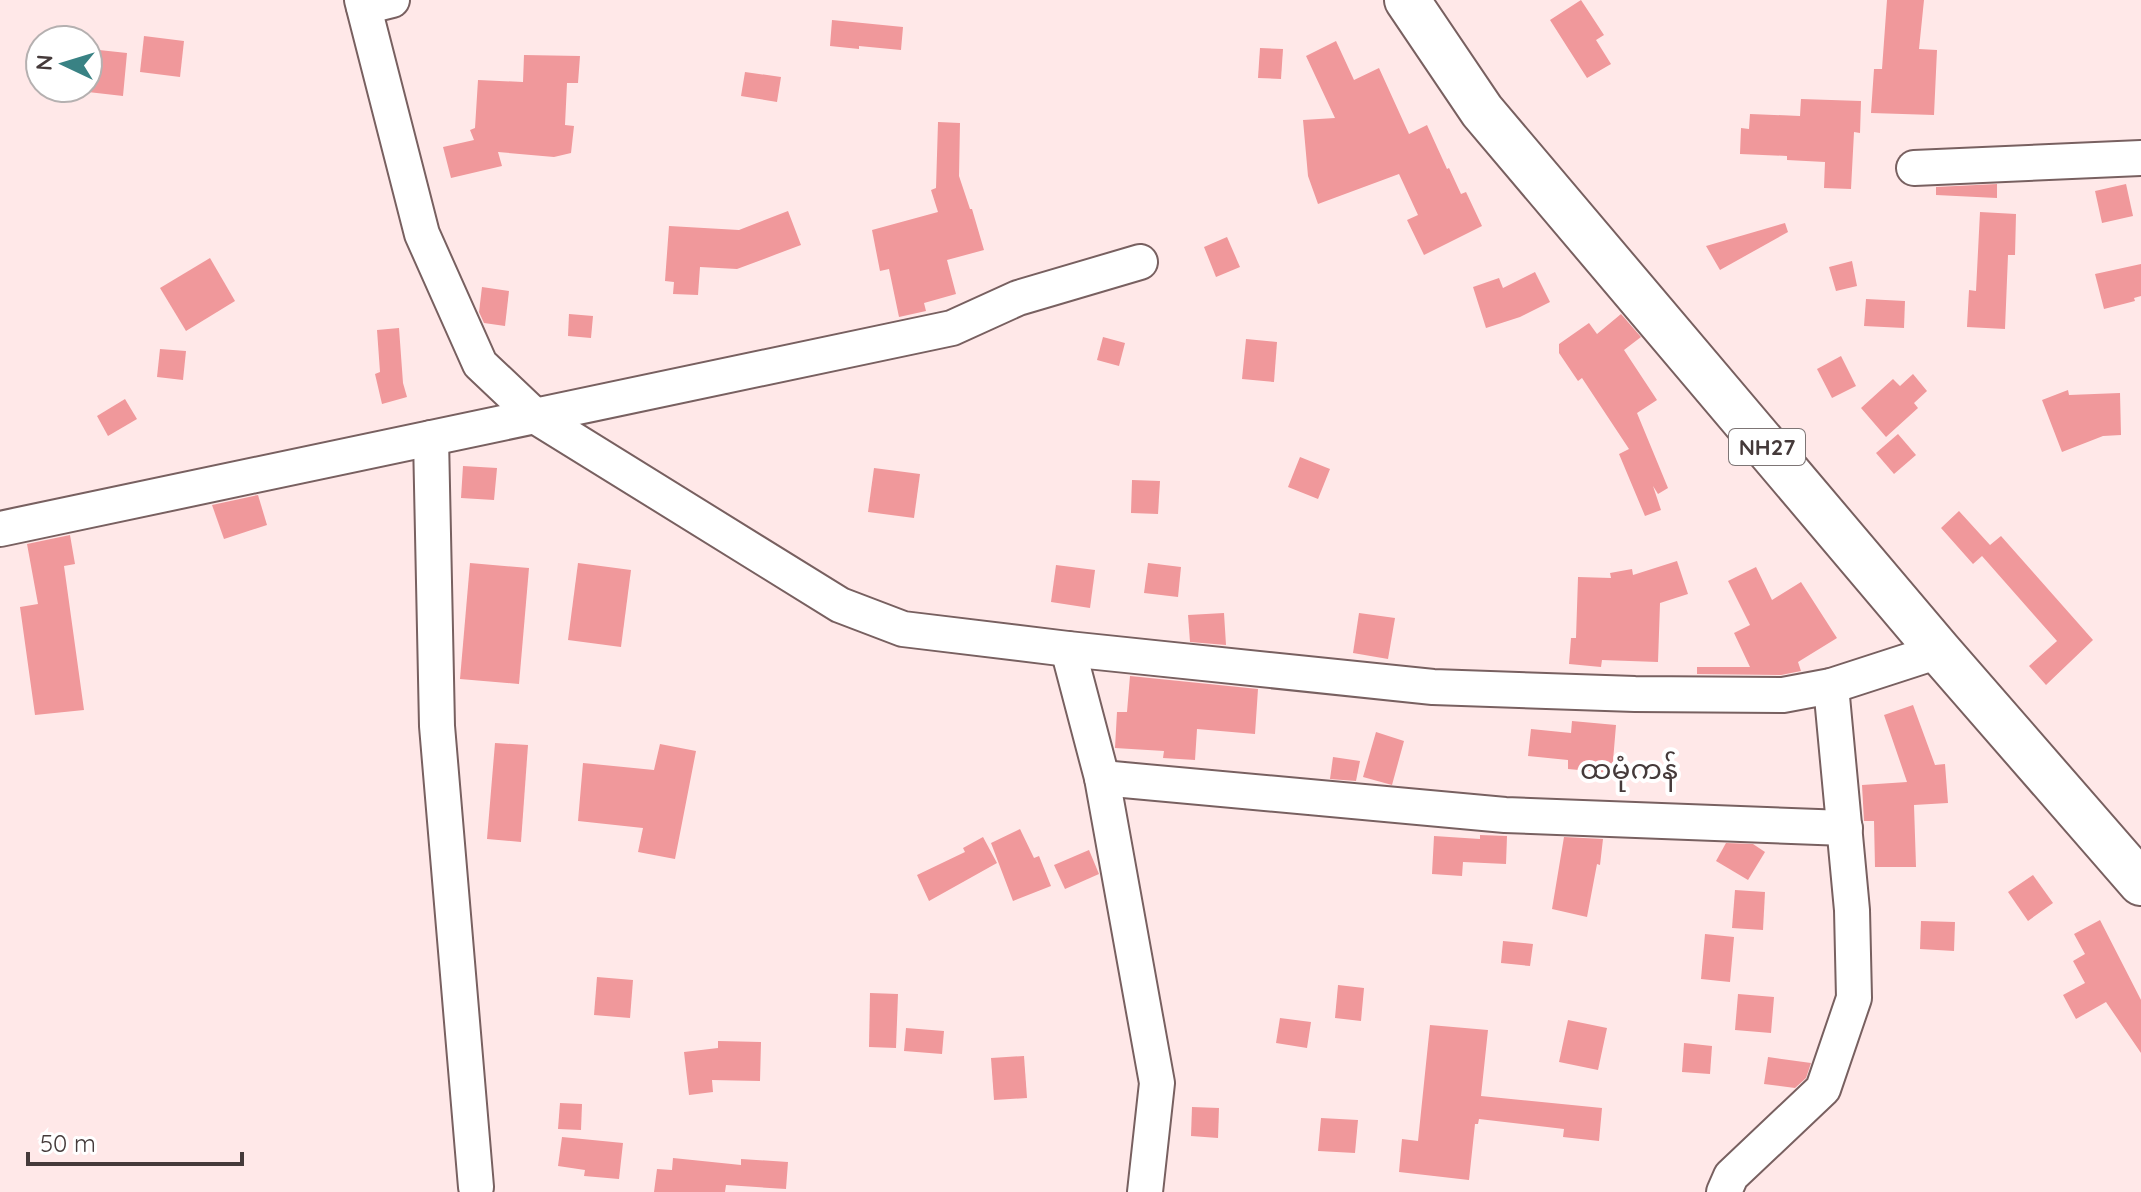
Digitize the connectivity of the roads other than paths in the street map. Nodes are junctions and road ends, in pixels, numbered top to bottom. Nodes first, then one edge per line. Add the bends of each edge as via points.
1 (1407, 0) edge
2 (373, 2) edge
3 (2141, 158) edge
4 (1914, 168) dead end
5 (1140, 262) dead end
6 (535, 416) junction
7 (431, 438) junction
8 (0, 529) edge
9 (1068, 649) junction
10 (1939, 651) junction
11 (1831, 686) junction
12 (1102, 778) junction
13 (1845, 828) junction
14 (2141, 883) edge
15 (476, 1187) dead end
16 (1145, 1192) edge
17 (1724, 1192) edge

1 - 10 highway, NH27 via 1482,111
2 - 6 street via 422,234 480,364
3 - 4 street
5 - 6 street via 1018,298 952,328
6 - 7 street
6 - 9 street via 840,605 903,629
7 - 8 street
7 - 15 street via 437,726
9 - 11 street via 1433,687 1783,695
9 - 12 street
10 - 11 street
10 - 14 highway, NH27
11 - 13 street
12 - 13 street via 1505,815
12 - 16 street via 1157,1083
13 - 17 street via 1854,998 1823,1089 1731,1176

